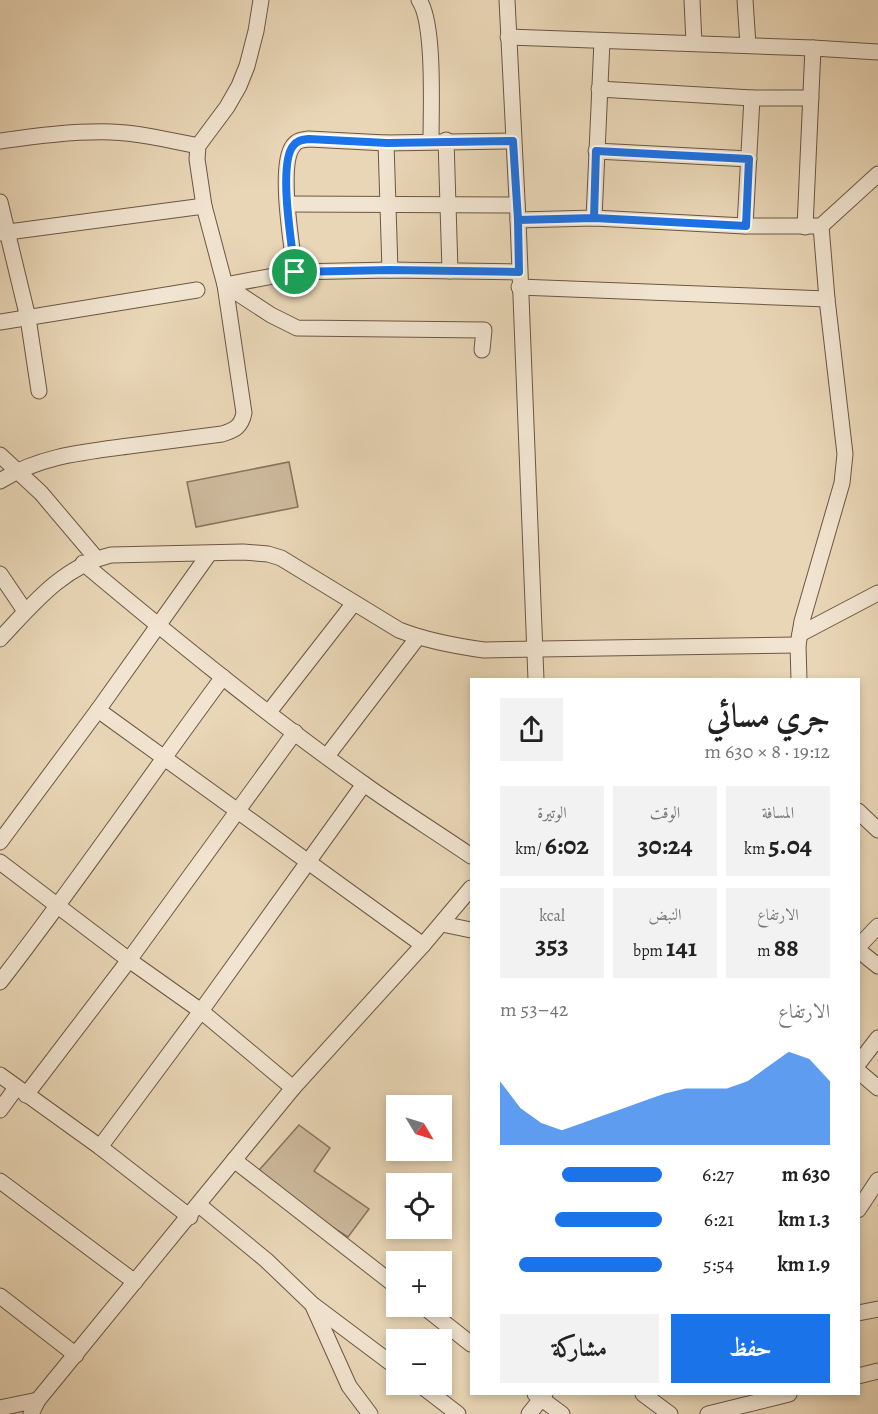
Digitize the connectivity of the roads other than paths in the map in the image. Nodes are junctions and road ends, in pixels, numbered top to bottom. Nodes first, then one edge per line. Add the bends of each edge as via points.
1 (261, 0) edge
2 (419, 0) edge
3 (507, 0) edge
4 (692, 0) edge
5 (745, 0) edge
6 (508, 37) junction
7 (602, 41) junction
8 (694, 43) junction
9 (748, 45) junction
10 (813, 48) junction
11 (878, 52) edge
12 (599, 89) junction
13 (752, 98) junction
14 (811, 98) junction
15 (0, 141) edge
16 (439, 141) junction
17 (513, 141) junction
18 (387, 143) junction
19 (198, 146) junction
20 (596, 151) junction
21 (749, 159) junction
22 (878, 174) edge
23 (0, 202) edge
24 (288, 204) junction
25 (389, 205) junction
26 (448, 205) junction
27 (204, 206) junction
28 (517, 212) junction
29 (594, 218) junction
30 (746, 226) junction
31 (821, 226) junction
32 (805, 227) junction
33 (4, 232) edge
34 (390, 270) junction
35 (450, 271) junction
36 (295, 272) junction
37 (519, 272) junction
38 (225, 285) junction
39 (519, 287) junction
40 (197, 290) dead end
41 (827, 299) junction
42 (28, 318) junction
43 (0, 322) edge
44 (482, 350) dead end
45 (39, 391) dead end
46 (0, 455) edge
47 (17, 470) junction
48 (0, 481) edge
49 (209, 554) junction
50 (90, 561) junction
51 (0, 574) edge
52 (878, 593) edge
53 (354, 603) junction
54 (25, 611) junction
55 (158, 625) junction
56 (418, 637) junction
57 (0, 639) edge
58 (799, 640) junction
59 (534, 650) junction
60 (223, 677) junction
61 (536, 678) edge
62 (799, 678) edge
63 (98, 710) junction
64 (269, 712) junction
65 (295, 732) junction
66 (327, 756) junction
67 (164, 757) junction
68 (364, 784) junction
69 (238, 810) junction
70 (860, 813) edge
71 (878, 830) edge
72 (0, 842) edge
73 (470, 855) edge
74 (0, 862) edge
75 (308, 862) junction
76 (470, 889) edge
77 (59, 906) junction
78 (442, 924) junction
79 (878, 926) edge
80 (470, 930) edge
81 (423, 945) junction
82 (860, 947) edge
83 (860, 951) edge
84 (129, 960) junction
85 (878, 966) edge
86 (0, 982) edge
87 (201, 1011) junction
88 (878, 1038) edge
89 (860, 1061) edge
90 (860, 1073) edge
91 (0, 1075) edge
92 (293, 1088) junction
93 (878, 1088) edge
94 (21, 1091) junction
95 (0, 1110) edge
96 (100, 1147) junction
97 (234, 1160) junction
98 (878, 1180) edge
99 (0, 1181) edge
100 (860, 1207) edge
101 (194, 1211) junction
102 (386, 1278) edge
103 (135, 1282) junction
104 (0, 1296) edge
105 (312, 1304) junction
106 (878, 1309) edge
107 (860, 1313) edge
108 (437, 1317) edge
109 (470, 1343) edge
110 (76, 1355) junction
111 (386, 1360) edge
112 (878, 1371) edge
113 (860, 1376) edge
114 (433, 1395) edge
115 (541, 1395) edge
116 (644, 1395) edge
117 (785, 1395) edge
118 (34, 1407) edge
119 (0, 1408) edge
120 (370, 1414) edge
121 (458, 1414) edge
122 (530, 1414) edge
123 (562, 1414) edge
124 (670, 1414) edge
125 (708, 1414) edge

1 - 19 street via 256,32 239,86
2 - 16 street via 429,34
3 - 6 street
4 - 8 street
5 - 9 street
6 - 7 street
6 - 17 street
7 - 8 street
7 - 12 street
8 - 9 street
9 - 10 street
10 - 11 street
10 - 14 street
12 - 13 street
12 - 20 street
13 - 14 street
13 - 21 street
14 - 32 street
15 - 19 street via 111,132
16 - 17 street
16 - 18 street
16 - 26 street
17 - 28 street
18 - 24 street via 298,141 287,157
18 - 25 street
19 - 27 street
20 - 21 street
20 - 29 street
21 - 30 street
22 - 31 street
23 - 33 street
24 - 25 street
24 - 36 street
25 - 26 street
25 - 34 street
26 - 28 street
26 - 35 street
27 - 33 street
27 - 38 street
28 - 29 street
28 - 37 street
29 - 30 street
30 - 32 street
31 - 32 street
31 - 41 street
33 - 42 street
34 - 35 street
34 - 36 street
35 - 37 street
36 - 38 street
37 - 39 street
38 - 44 street via 297,328 484,330
38 - 47 street via 244,413 242,424 222,434 82,452
39 - 41 street
39 - 59 street
40 - 42 street
41 - 58 street via 845,439 844,466
42 - 43 street
42 - 45 street
46 - 47 street
47 - 48 street
47 - 50 street via 41,493
49 - 50 street via 111,555
49 - 53 street via 243,552 281,558
49 - 55 street
50 - 54 street via 47,589
50 - 55 street
51 - 54 street
52 - 58 street
53 - 56 street
53 - 64 street
54 - 57 street
55 - 60 street
55 - 63 street
56 - 59 street via 484,650
56 - 66 street
58 - 59 street
58 - 62 street
59 - 61 street
60 - 64 street
60 - 67 street
63 - 67 street
63 - 72 street
64 - 65 street
65 - 66 street
65 - 69 street
66 - 68 street
67 - 69 street
67 - 77 street
68 - 73 street
68 - 75 street
69 - 75 street
69 - 84 street
70 - 71 street
74 - 77 street
75 - 81 street
75 - 87 street
76 - 78 street
77 - 84 street
77 - 86 street
78 - 80 street
78 - 81 street
79 - 82 street
81 - 92 street
83 - 85 street
84 - 87 street
84 - 94 street
87 - 92 street
87 - 96 street
88 - 89 street
90 - 93 street
91 - 94 street
92 - 97 street
94 - 95 street
94 - 96 street
96 - 101 street
97 - 101 street
97 - 102 street
98 - 100 street
99 - 103 street
101 - 103 street
101 - 105 street via 266,1260
103 - 110 street
104 - 110 street
105 - 111 street
105 - 120 street via 349,1386
106 - 107 street
108 - 109 street
110 - 118 street
112 - 113 street
114 - 121 street
115 - 122 street
115 - 123 street
116 - 124 street
117 - 125 street
118 - 119 street

